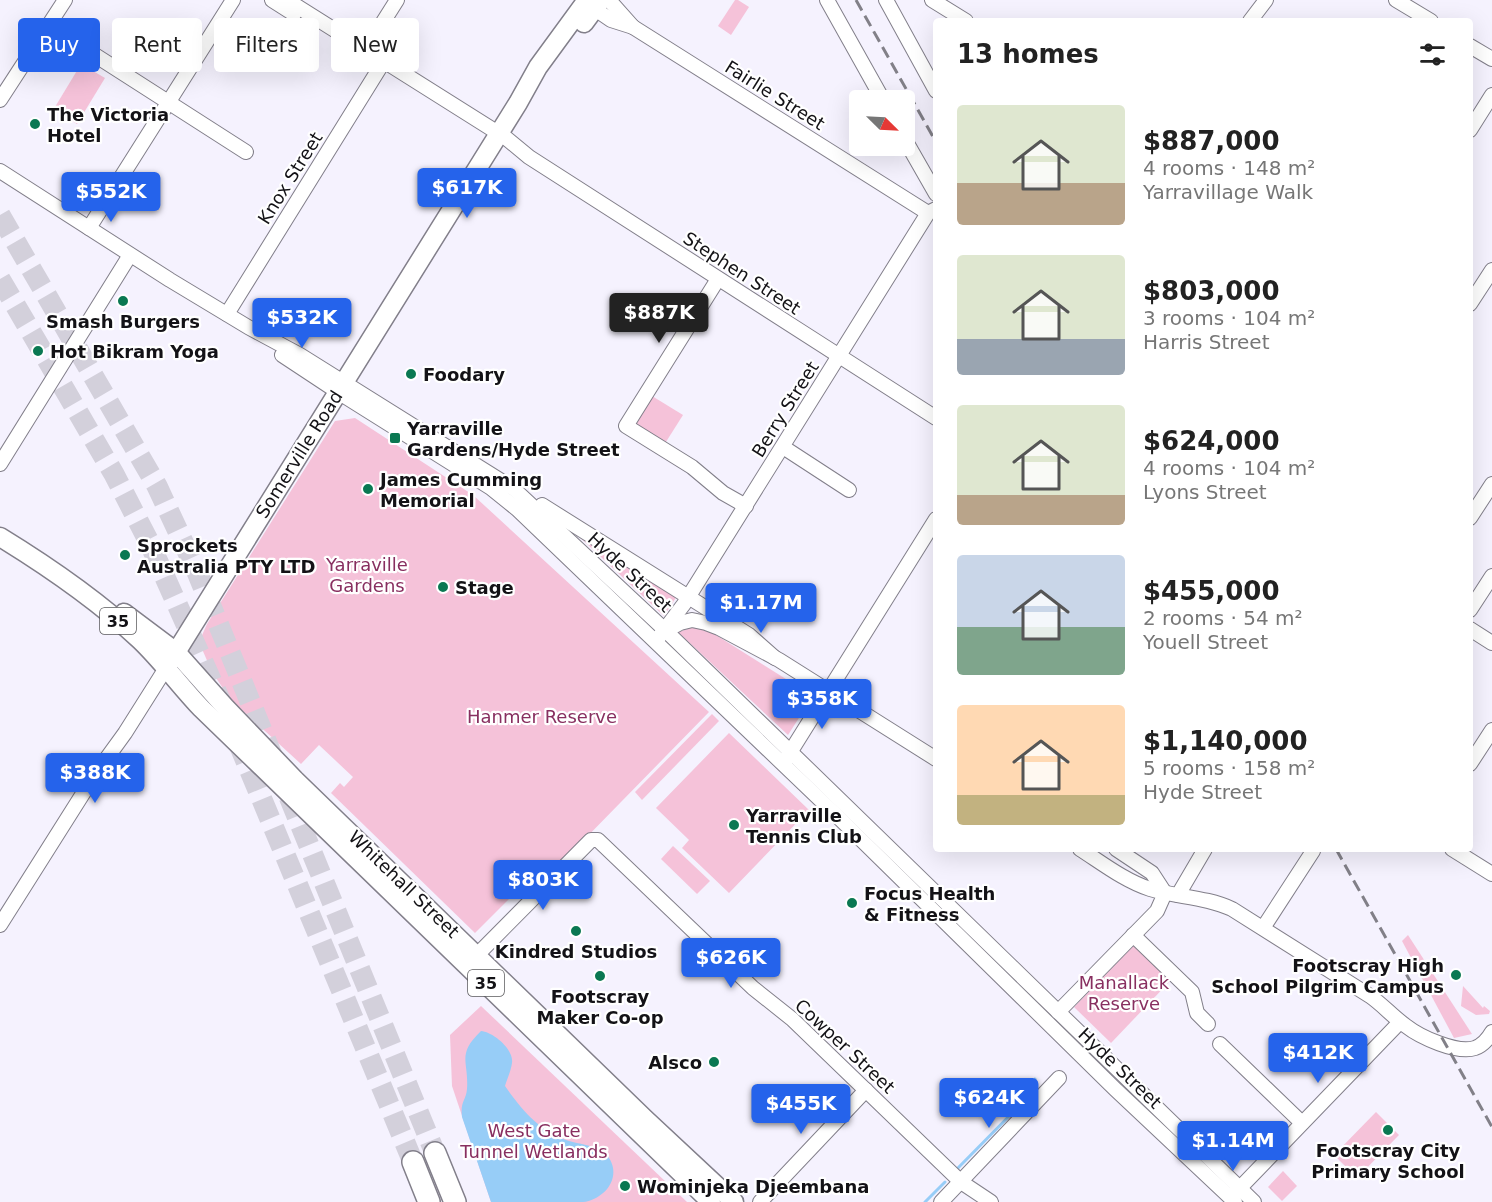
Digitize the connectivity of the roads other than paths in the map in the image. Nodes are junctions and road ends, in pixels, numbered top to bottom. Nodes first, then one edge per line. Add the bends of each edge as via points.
1 (64, 0) edge
2 (233, 0) edge
3 (272, 0) edge
4 (287, 0) edge
5 (397, 0) edge
6 (827, 0) edge
7 (933, 0) edge
8 (1396, 0) edge
9 (1262, 1) edge
10 (886, 3) edge
11 (601, 5) edge
12 (52, 18) edge
13 (385, 18) edge
14 (961, 18) edge
15 (1252, 18) edge
16 (1426, 18) edge
17 (331, 31) edge
18 (331, 34) edge
19 (1473, 48) edge
20 (100, 58) edge
21 (1492, 59) edge
22 (18, 72) edge
23 (378, 72) edge
24 (393, 72) edge
25 (933, 86) edge
26 (877, 90) edge
27 (1492, 95) edge
28 (0, 100) edge
29 (168, 102) junction
30 (1473, 125) edge
31 (496, 138) junction
32 (246, 152) dead end
33 (914, 156) edge
34 (0, 171) edge
35 (933, 189) edge
36 (932, 211) edge
37 (89, 228) junction
38 (130, 255) junction
39 (1492, 270) edge
40 (718, 279) junction
41 (1473, 299) edge
42 (226, 314) junction
43 (840, 357) junction
44 (341, 388) junction
45 (933, 416) edge
46 (783, 447) junction
47 (0, 464) edge
48 (1492, 484) edge
49 (514, 489) junction
50 (849, 490) dead end
51 (746, 506) junction
52 (1473, 513) edge
53 (933, 524) edge
54 (0, 537) edge
55 (1492, 576) edge
56 (66, 579) junction
57 (687, 600) junction
58 (207, 601) junction
59 (1473, 605) edge
60 (1473, 631) edge
61 (661, 636) junction
62 (734, 636) junction
63 (1492, 642) edge
64 (176, 652) junction
65 (775, 658) junction
66 (166, 668) junction
67 (197, 674) junction
68 (828, 691) junction
69 (1492, 730) edge
70 (933, 757) edge
71 (787, 758) junction
72 (1473, 759) edge
73 (1085, 852) edge
74 (1120, 852) edge
75 (1203, 852) edge
76 (1311, 852) edge
77 (1457, 852) edge
78 (1492, 874) edge
79 (1172, 894) junction
80 (0, 925) edge
81 (1263, 928) junction
82 (1133, 935) junction
83 (472, 960) junction
84 (1058, 1012) junction
85 (1400, 1022) junction
86 (1208, 1024) dead end
87 (1492, 1032) edge
88 (1220, 1044) dead end
89 (1093, 1046) junction
90 (1083, 1056) junction
91 (1059, 1078) dead end
92 (866, 1090) junction
93 (609, 1093) junction
94 (1302, 1124) junction
95 (435, 1153) tunnel mouth
96 (413, 1162) tunnel mouth
97 (961, 1182) junction
98 (1235, 1196) edge
99 (429, 1202) edge
100 (455, 1202) edge
101 (711, 1202) edge
102 (734, 1202) edge
103 (760, 1202) edge
104 (941, 1202) edge
105 (973, 1202) edge
106 (991, 1202) edge
107 (1254, 1202) edge

1 - 12 street
2 - 29 street
3 - 18 street, Stephen Street
4 - 17 street, Stephen Street
5 - 13 street
6 - 26 street
7 - 14 street
8 - 16 street
9 - 15 street
10 - 25 street
11 - 31 main road, Somerville Road via 538,67
11 - 36 street, Fairlie Street
19 - 21 street
20 - 29 street
22 - 28 street
23 - 42 street, Knox Street
24 - 31 street, Stephen Street
27 - 30 street
29 - 32 street
29 - 37 street
31 - 40 street, Stephen Street
31 - 44 main road, Somerville Road
33 - 35 street
34 - 37 street, Hyde Street
36 - 43 street, Berry Street
37 - 38 street, Hyde Street
38 - 42 street, Hyde Street
38 - 47 street
39 - 41 street
40 - 43 street, Stephen Street
40 - 51 street via 626,426
42 - 44 street, Hyde Street via 262,341
43 - 45 street, Stephen Street
43 - 46 street, Berry Street
44 - 49 street, Hyde Street
44 - 58 main road, Somerville Road
44 - 61 street, Hyde Street via 504,498
46 - 50 street
46 - 51 street, Berry Street
48 - 52 street
49 - 57 street
49 - 61 street, Hyde Street
51 - 57 street, Berry Street
53 - 68 street
54 - 56 main road, Whitehall Street / 35
55 - 59 street
56 - 64 main road, Whitehall Street / 35 via 122,612
56 - 66 main road, Whitehall Street / 35 via 131,632
57 - 61 street, Berry Street
57 - 62 street
57 - 65 street via 749,635
58 - 64 main road, Somerville Road
58 - 67 main road via 195,642
60 - 63 street
61 - 62 street via 685,621 697,621
61 - 71 street, Hyde Street
62 - 65 street
64 - 66 main road, Somerville Road
64 - 67 main road, Whitehall Street / 35
65 - 68 street
66 - 80 street, Somerville Road
66 - 83 main road, Whitehall Street / 35 via 201,708
67 - 83 main road, Whitehall Street / 35
68 - 70 street
68 - 71 street
69 - 72 street
71 - 84 street, Hyde Street
71 - 90 street, Hyde Street
73 - 79 street via 1130,880
74 - 79 street via 1154,875
75 - 79 street
76 - 81 street
77 - 78 street
79 - 81 street via 1219,903
79 - 82 street
81 - 85 street via 1380,1003
82 - 84 street
82 - 86 street via 1192,992 1197,1013
83 - 92 street, Cowper Street via 591,840 598,840
83 - 93 main road, Whitehall Street / 35
84 - 89 street, Hyde Street
85 - 87 street via 1418,1034 1455,1048 1478,1047
85 - 94 street
88 - 94 street
89 - 90 street
89 - 98 street, Hyde Street
90 - 98 street, Hyde Street
91 - 97 street
92 - 97 street, Cowper Street
92 - 103 street
93 - 101 main road, Whitehall Street / 35
93 - 102 main road, Whitehall Street / 35
94 - 98 street
95 - 100 highway
96 - 99 highway
97 - 104 street
97 - 105 street, Cowper Street
97 - 106 street, Cowper Street
98 - 107 street, Hyde Street

